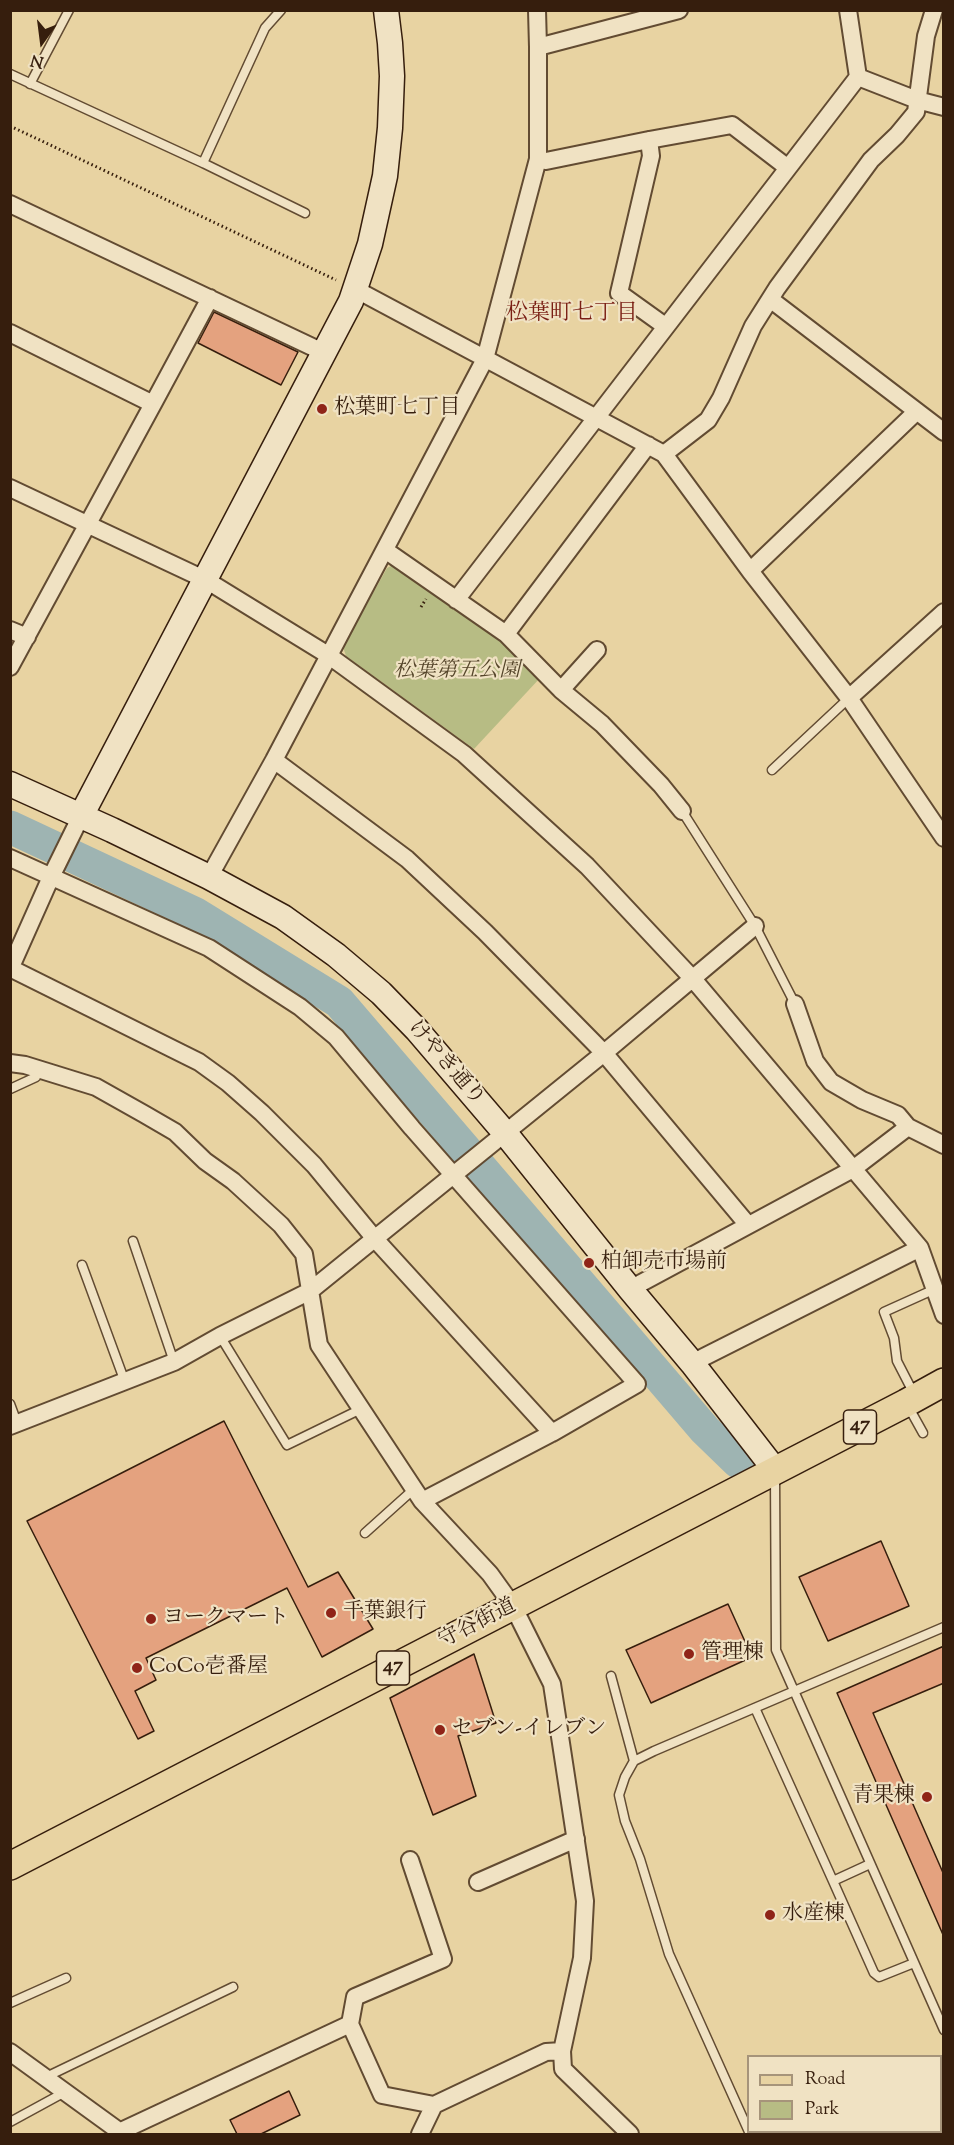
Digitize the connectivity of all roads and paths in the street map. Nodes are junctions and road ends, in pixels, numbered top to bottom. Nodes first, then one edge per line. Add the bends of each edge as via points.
1 (69, 10) edge
2 (280, 10) edge
3 (386, 10) edge
4 (537, 10) edge
5 (679, 10) edge
6 (848, 10) edge
7 (934, 10) edge
8 (538, 47) junction
9 (10, 74) edge
10 (858, 77) junction
11 (30, 84) junction
12 (917, 100) junction
13 (944, 106) edge
14 (10, 126) edge
15 (649, 140) junction
16 (538, 159) junction
17 (203, 163) junction
18 (788, 168) junction
19 (10, 204) edge
20 (305, 213) dead end
21 (345, 287) junction
22 (210, 298) junction
23 (770, 299) junction
24 (665, 326) junction
25 (10, 333) edge
26 (325, 353) junction
27 (485, 359) junction
28 (153, 404) junction
29 (916, 412) junction
30 (596, 417) junction
31 (944, 432) edge
32 (648, 445) junction
33 (664, 454) junction
34 (10, 488) edge
35 (87, 525) junction
36 (385, 550) junction
37 (750, 571) junction
38 (206, 580) junction
39 (456, 600) junction
40 (944, 612) edge
41 (10, 630) edge
42 (506, 634) junction
43 (27, 638) junction
44 (597, 650) dead end
45 (328, 655) junction
46 (10, 667) edge
47 (561, 690) junction
48 (849, 698) junction
49 (274, 760) junction
50 (771, 770) dead end
51 (10, 784) edge
52 (682, 811) joint
53 (78, 823) junction
54 (944, 838) edge
55 (10, 858) edge
56 (54, 872) junction
57 (209, 877) junction
58 (755, 926) junction
59 (11, 968) edge
60 (693, 979) junction
61 (795, 1004) joint
62 (604, 1053) junction
63 (10, 1063) edge
64 (37, 1069) junction
65 (10, 1089) edge
66 (908, 1127) junction
67 (505, 1133) junction
68 (944, 1145) edge
69 (853, 1169) junction
70 (454, 1175) junction
71 (748, 1225) junction
72 (375, 1239) junction
73 (133, 1241) dead end
74 (921, 1248) junction
75 (82, 1265) dead end
76 (630, 1289) junction
77 (934, 1289) junction
78 (310, 1291) junction
79 (944, 1315) edge
80 (220, 1336) junction
81 (174, 1362) junction
82 (692, 1363) junction
83 (124, 1382) junction
84 (944, 1382) edge
85 (911, 1400) junction
86 (10, 1404) edge
87 (362, 1409) junction
88 (14, 1425) edge
89 (552, 1433) junction
90 (923, 1433) dead end
91 (775, 1470) junction
92 (418, 1495) junction
93 (365, 1533) dead end
94 (513, 1606) junction
95 (944, 1627) edge
96 (611, 1676) dead end
97 (794, 1692) junction
98 (755, 1708) junction
99 (634, 1761) junction
100 (576, 1839) junction
101 (410, 1860) dead end
102 (870, 1864) junction
103 (10, 1866) edge
104 (833, 1881) junction
105 (478, 1882) dead end
106 (914, 1963) junction
107 (66, 1978) dead end
108 (233, 1988) dead end
109 (10, 2003) edge
110 (350, 2024) junction
111 (943, 2030) edge
112 (562, 2051) junction
113 (10, 2052) edge
114 (46, 2078) junction
115 (65, 2092) junction
116 (434, 2105) junction
117 (10, 2122) edge
118 (747, 2127) edge
119 (121, 2133) edge
120 (420, 2134) edge
121 (630, 2134) edge

1 - 11 lane
2 - 17 lane via 264,28
3 - 21 street via 392,76 385,176 370,244
4 - 8 street
5 - 8 street
6 - 10 street
7 - 12 street via 926,36
8 - 16 street
9 - 11 lane
10 - 12 street
10 - 18 street
11 - 17 lane
12 - 13 street
12 - 23 street via 916,112 871,160
14 - 21 path
15 - 16 street via 546,161
15 - 18 street via 732,125
15 - 24 street via 651,156 620,292
16 - 27 street
17 - 20 lane
18 - 24 street
19 - 22 street
21 - 26 street
21 - 27 street
22 - 26 street
22 - 28 street
23 - 29 street
23 - 33 street via 708,420
24 - 30 street
25 - 28 street
26 - 38 street
27 - 30 street
27 - 36 street
28 - 35 street
29 - 31 street
29 - 37 street
30 - 32 street
30 - 39 street
32 - 33 street
32 - 42 street
33 - 37 street
34 - 35 street
35 - 38 street
35 - 43 street
36 - 39 street
36 - 45 street
37 - 48 street
38 - 45 street
38 - 53 street
39 - 42 street
40 - 48 street
41 - 43 street
42 - 47 street
43 - 46 street
44 - 47 street
45 - 49 street
45 - 60 street via 465,754 587,866
47 - 52 street via 602,724
48 - 50 lane
48 - 54 street
49 - 57 street
49 - 62 street via 407,859
51 - 53 street, けやき通り
52 - 58 lane
53 - 56 street
53 - 57 street, けやき通り
55 - 56 street
56 - 59 street
56 - 70 street via 209,948 300,1007 336,1037
57 - 67 street, けやき通り via 283,917 381,993
58 - 60 street
58 - 61 lane
59 - 72 street via 199,1062 228,1083 314,1165
60 - 62 street
60 - 69 street
61 - 66 street via 815,1061 831,1082 898,1115
62 - 67 street
62 - 71 street
63 - 64 street
64 - 65 lane via 36,1077
64 - 78 street via 96,1087 174,1132 281,1225 304,1254
66 - 68 street
66 - 69 street
67 - 70 street
67 - 76 street, けやき通り
69 - 71 street
69 - 74 street
70 - 72 street
70 - 89 street via 637,1384
71 - 76 street
72 - 78 street
72 - 89 street
73 - 81 lane
74 - 77 street
74 - 82 street
75 - 83 lane
76 - 82 street, けやき通り
77 - 79 street
77 - 85 lane via 884,1312
78 - 80 street
78 - 87 street via 318,1345
80 - 81 street
80 - 87 lane via 287,1445
81 - 83 street
82 - 91 street, けやき通り
83 - 88 street
84 - 85 main road, 守谷街道 / 47
85 - 90 lane
85 - 91 main road, 守谷街道 / 47
86 - 88 lane
87 - 92 street
89 - 92 street
91 - 94 main road, 守谷街道 / 47
91 - 97 lane via 776,1650
92 - 93 lane
92 - 94 street via 490,1574
94 - 100 street via 552,1684
94 - 103 main road, 守谷街道 / 47
95 - 97 lane
96 - 99 lane
97 - 98 lane
97 - 102 lane
98 - 99 lane
98 - 104 lane
99 - 118 lane via 619,1796 625,1821 669,1954
100 - 105 street
100 - 112 street via 585,1901 582,1958
101 - 110 street via 443,1959 356,1997
102 - 104 lane
102 - 106 lane
104 - 106 lane via 874,1973 879,1977
106 - 111 lane
107 - 109 lane
108 - 114 lane
110 - 116 street via 382,2095
110 - 119 street
112 - 116 street via 546,2052
112 - 121 street via 563,2069
113 - 114 street
114 - 115 street
115 - 117 lane
115 - 119 street
116 - 120 street

